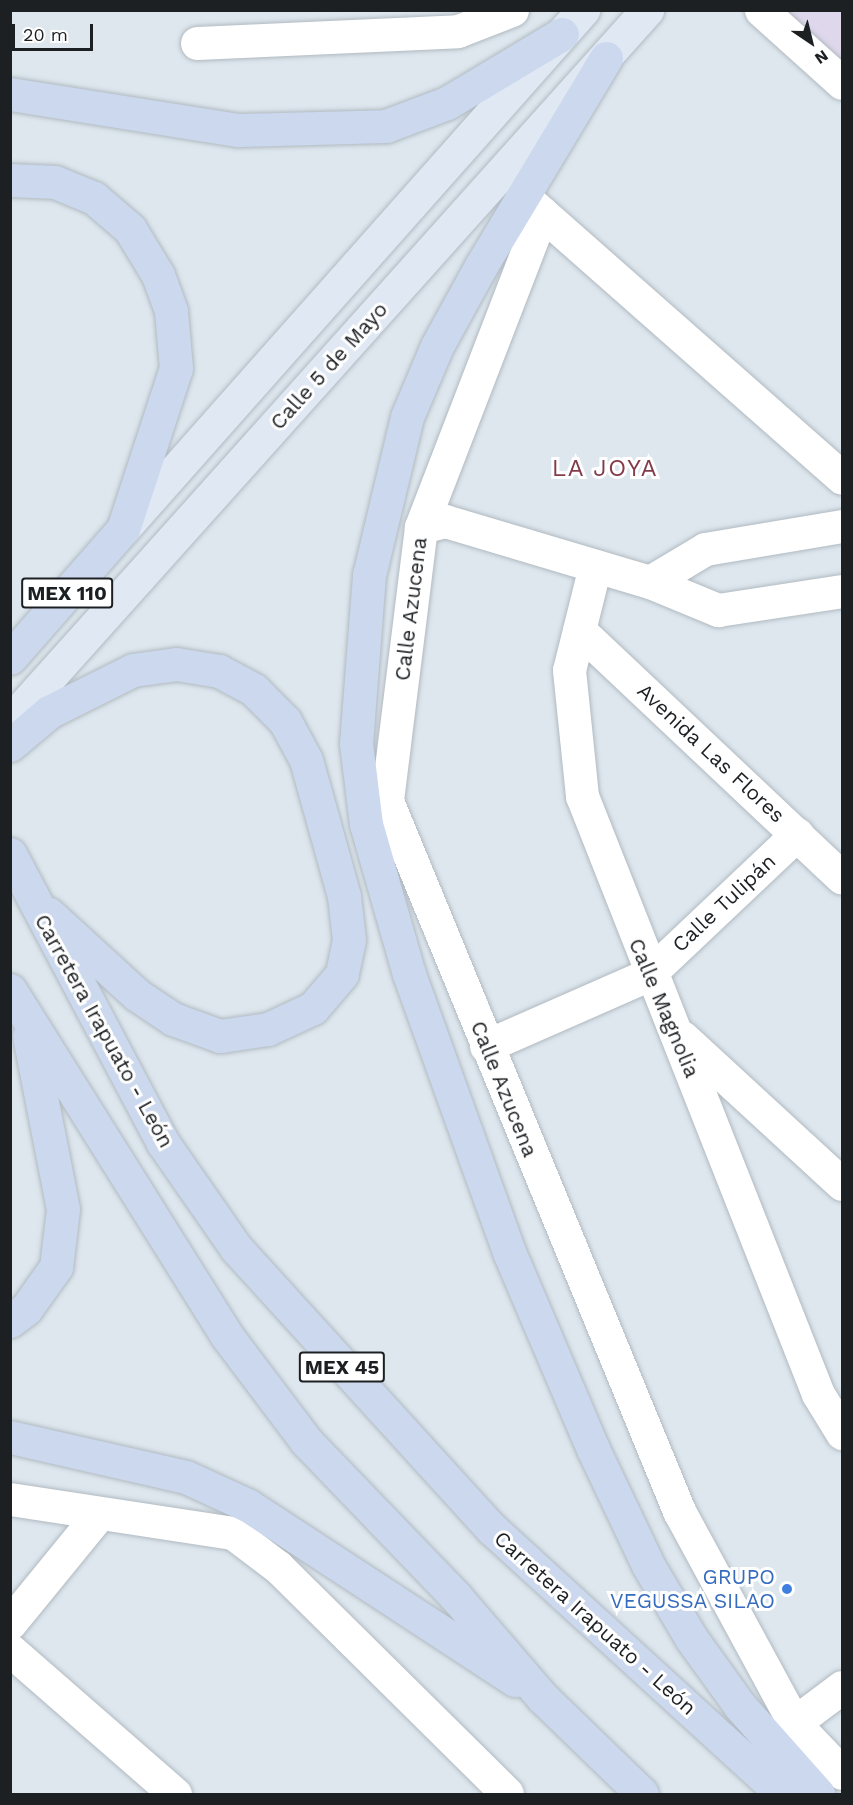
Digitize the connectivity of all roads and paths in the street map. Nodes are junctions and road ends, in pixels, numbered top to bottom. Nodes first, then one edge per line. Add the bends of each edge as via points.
1 (512, 10) edge
2 (583, 10) edge
3 (647, 10) edge
4 (761, 10) edge
5 (562, 34) junction
6 (197, 43) dead end
7 (606, 58) junction
8 (843, 83) edge
9 (10, 94) edge
10 (10, 180) edge
11 (533, 205) junction
12 (843, 478) edge
13 (843, 526) edge
14 (421, 527) junction
15 (123, 529) junction
16 (595, 566) junction
17 (650, 582) junction
18 (843, 591) edge
19 (579, 630) junction
20 (10, 658) edge
21 (10, 721) edge
22 (10, 745) edge
23 (797, 834) junction
24 (10, 854) edge
25 (843, 878) edge
26 (33, 900) junction
27 (648, 975) junction
28 (18, 1003) edge
29 (676, 1032) junction
30 (486, 1046) junction
31 (843, 1184) edge
32 (10, 1321) edge
33 (843, 1432) edge
34 (10, 1437) edge
35 (10, 1499) edge
36 (99, 1514) junction
37 (10, 1623) edge
38 (10, 1650) edge
39 (843, 1687) edge
40 (542, 1697) junction
41 (794, 1723) junction
42 (843, 1773) edge
43 (164, 1791) edge
44 (507, 1794) edge
45 (642, 1794) edge
46 (782, 1794) edge
47 (818, 1794) edge

1 - 6 street via 458,31
2 - 5 main road
3 - 7 main road, Calle 5 de Mayo
4 - 8 street
5 - 9 highway via 447,103 386,126 238,130
5 - 15 main road
7 - 11 highway
7 - 21 main road, Calle 5 de Mayo
10 - 15 highway via 55,182 94,198 130,230 158,275 171,311 176,368
11 - 12 street
11 - 14 street
11 - 47 highway via 437,346 407,417 386,494 358,660 356,744 366,824 409,974 509,1252 598,1460 648,1565 691,1638 740,1706
13 - 17 street via 705,549
14 - 16 street, Calle Azucena via 445,521
14 - 30 street, Calle Azucena via 387,801
15 - 20 highway, MEX 110
16 - 17 street, Calle Azucena
16 - 19 street, Calle Magnolia
17 - 18 street, Calle Azucena via 718,610
19 - 23 street, Avenida Las Flores
19 - 27 street, Calle Magnolia via 569,670 582,796
22 - 26 highway via 50,712 133,670 176,664 219,670 255,690 285,721 306,760 344,896 349,940 342,974 313,1008 268,1029 220,1036 173,1019 137,995
23 - 25 street, Avenida Las Flores
23 - 27 street, Calle Tulipán
24 - 26 highway, Carretera Irapuato - León / MEX 45
26 - 46 highway, Carretera Irapuato - León / MEX 45 via 163,1143 236,1248 492,1528
27 - 29 street, Calle Magnolia
27 - 30 street, Calle Tulipán
28 - 32 highway via 63,1209 56,1267 26,1309
28 - 40 highway, MEX 45 via 234,1346 306,1441 456,1598
29 - 31 street
29 - 33 street, Calle Magnolia via 818,1394
30 - 41 street, Calle Azucena via 679,1511
34 - 40 highway via 186,1477 249,1506
35 - 36 street
36 - 37 street
36 - 44 street via 233,1533 278,1567
38 - 43 street
39 - 41 street
40 - 45 highway, MEX 45
41 - 42 street, Calle Azucena

